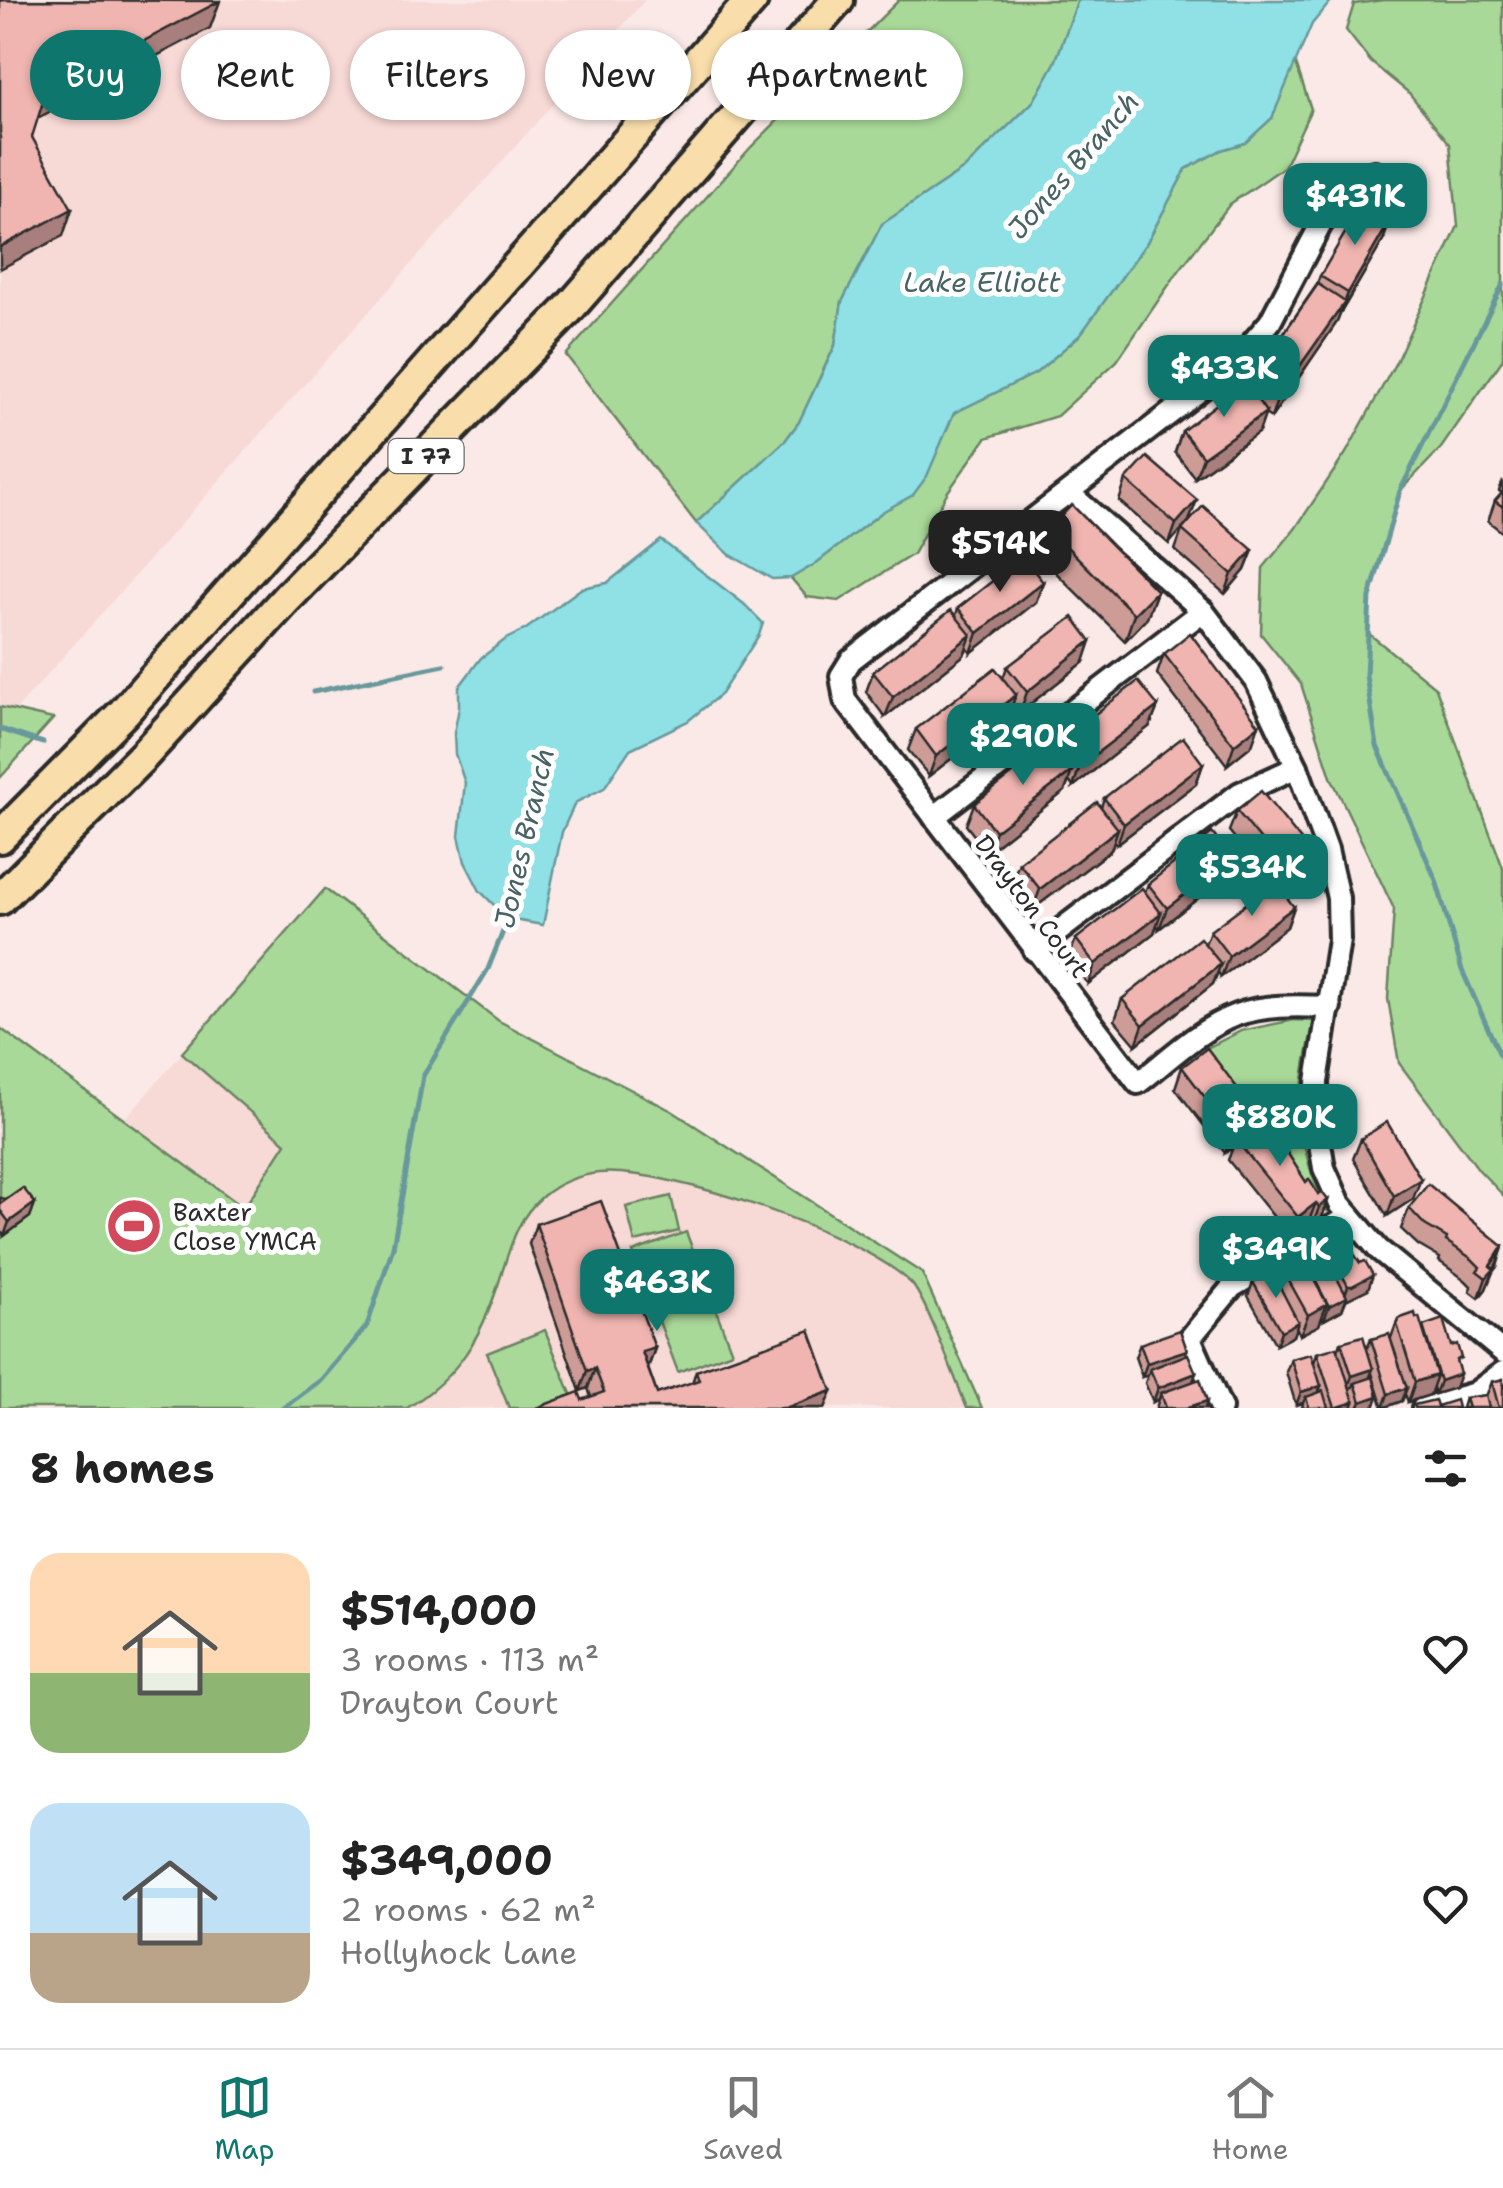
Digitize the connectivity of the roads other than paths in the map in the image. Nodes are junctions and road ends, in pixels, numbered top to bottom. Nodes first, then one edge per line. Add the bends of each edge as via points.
1 (752, 0) edge
2 (838, 0) edge
3 (1374, 172) dead end
4 (1069, 493) junction
5 (1204, 611) junction
6 (1296, 767) junction
7 (934, 817) junction
8 (0, 837) edge
9 (0, 899) edge
10 (1034, 950) junction
11 (1330, 1007) junction
12 (1350, 1216) junction
13 (1503, 1352) edge
14 (1503, 1372) edge
15 (1220, 1408) edge
16 (1423, 1408) edge

1 - 8 highway, I 77 via 124,712
2 - 9 highway, I 77 via 566,312
3 - 4 street, Drayton Court via 1321,224 1270,322 1234,364
4 - 5 street
4 - 7 street, Drayton Court via 852,660 841,676 845,700
5 - 6 street via 1256,681
5 - 7 street
6 - 10 street via 1240,792
6 - 11 street via 1338,898
7 - 10 street, Drayton Court
10 - 11 street, Drayton Court via 1138,1083 1238,1014
11 - 12 street via 1317,1082 1318,1131 1324,1168
12 - 13 street via 1378,1249
12 - 15 street via 1232,1287 1190,1338
14 - 16 street via 1475,1394

